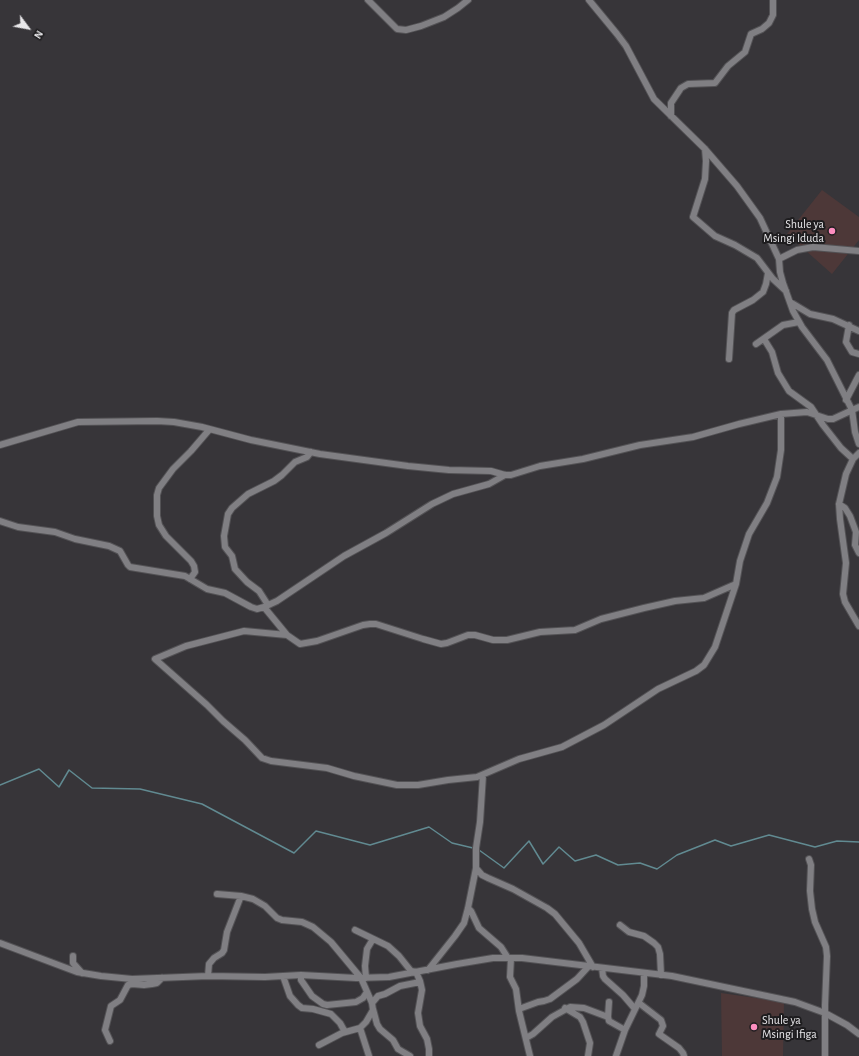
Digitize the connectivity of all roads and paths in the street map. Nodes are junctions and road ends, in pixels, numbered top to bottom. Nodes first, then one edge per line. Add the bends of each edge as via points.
1 (368, 0) edge
2 (468, 0) edge
3 (590, 0) edge
4 (773, 0) edge
5 (671, 116) junction
6 (705, 150) junction
7 (859, 251) edge
8 (779, 259) junction
9 (768, 273) junction
10 (787, 292) junction
11 (790, 302) junction
12 (799, 322) junction
13 (849, 326) junction
14 (859, 331) edge
15 (764, 339) junction
16 (756, 344) dead end
17 (859, 354) edge
18 (729, 359) dead end
19 (859, 375) edge
20 (846, 400) junction
21 (859, 407) edge
22 (852, 410) junction
23 (781, 414) junction
24 (817, 414) junction
25 (209, 430) junction
26 (859, 444) edge
27 (0, 445) edge
28 (311, 452) junction
29 (859, 453) edge
30 (853, 459) junction
31 (505, 476) junction
32 (839, 504) junction
33 (0, 521) edge
34 (859, 553) edge
35 (190, 579) junction
36 (736, 584) junction
37 (266, 606) junction
38 (859, 626) edge
39 (287, 634) junction
40 (483, 775) junction
41 (809, 859) dead end
42 (476, 868) junction
43 (217, 894) dead end
44 (241, 896) junction
45 (468, 908) junction
46 (620, 925) dead end
47 (355, 930) dead end
48 (373, 939) junction
49 (0, 943) edge
50 (72, 956) dead end
51 (509, 958) junction
52 (591, 967) junction
53 (602, 968) junction
54 (428, 970) junction
55 (416, 972) junction
56 (82, 973) junction
57 (644, 974) junction
58 (301, 975) junction
59 (661, 975) junction
60 (208, 976) junction
61 (283, 976) junction
62 (162, 978) junction
63 (363, 978) junction
64 (420, 982) junction
65 (367, 992) junction
66 (609, 1002) dead end
67 (639, 1003) junction
68 (372, 1006) junction
69 (566, 1008) junction
70 (519, 1009) junction
71 (635, 1009) junction
72 (825, 1014) junction
73 (608, 1017) junction
74 (360, 1028) junction
75 (625, 1030) junction
76 (345, 1032) junction
77 (859, 1034) edge
78 (526, 1038) junction
79 (110, 1041) dead end
80 (319, 1045) dead end
81 (369, 1056) edge
82 (410, 1056) edge
83 (429, 1056) edge
84 (530, 1056) edge
85 (588, 1056) edge
86 (616, 1056) edge
87 (684, 1056) edge
88 (825, 1056) edge

1 - 2 street via 397,29 406,30 444,17
3 - 5 street via 626,46 654,99
4 - 5 street via 769,23 751,34 745,52 728,66 715,83 688,84 681,88 671,103
5 - 6 street
6 - 8 street via 753,207 767,230
6 - 9 street via 705,179 693,217 715,236 757,258
7 - 8 street via 809,247
8 - 10 street via 780,272
9 - 10 street
9 - 18 street via 762,292 732,313
10 - 11 street
11 - 12 street
11 - 13 street via 810,314 828,317
12 - 15 street via 783,325
12 - 20 street via 827,360
13 - 14 street
13 - 17 street via 846,342 852,352
15 - 16 street
15 - 24 street via 786,386
19 - 20 street
20 - 22 street
21 - 22 street
22 - 24 street via 833,419
22 - 26 street
23 - 24 street
23 - 31 street via 693,437 640,445
23 - 36 street via 781,450 777,477 749,534
24 - 30 street via 841,448
25 - 27 street via 157,421 85,421
25 - 28 street
25 - 35 street via 173,470 157,494 159,525 194,566 195,572
28 - 31 street via 408,466 491,471
28 - 37 street via 307,457 293,463 274,481 248,494 228,514 224,536 235,569 261,593
29 - 30 street
30 - 32 street via 844,480
31 - 37 street via 432,504
32 - 34 street via 850,516 856,532 855,545
32 - 38 street via 846,563 843,594
33 - 35 street via 30,530 55,532 75,539 105,544 120,551 130,567
35 - 37 street via 206,589 225,593 251,607
36 - 39 street via 704,598 644,608 602,619 575,630 540,632 507,640 468,635 441,644 376,624 363,625 306,644 300,644
36 - 40 street via 715,647 702,667 650,694 579,739 510,762
37 - 39 street
39 - 40 street via 240,631 186,646 155,659 266,760 320,767 405,786
40 - 42 street
41 - 72 street via 812,909 827,956
42 - 45 street
42 - 52 street via 482,875 513,889 555,914 579,943
43 - 44 street
44 - 60 street via 227,932 224,950 209,964
44 - 63 street via 259,902 277,918 307,924 319,931
45 - 51 street via 479,928 499,945
45 - 54 street via 458,932
46 - 59 street via 630,932 644,936 658,947
47 - 48 street
48 - 55 street via 388,946 411,971
48 - 63 street via 367,949
49 - 56 street
50 - 56 street via 73,963
51 - 52 street
51 - 54 street
51 - 70 street via 510,977 516,989
52 - 53 street
52 - 70 street via 550,999
53 - 57 street
53 - 71 street via 605,979
54 - 55 street
55 - 63 street
55 - 64 street
56 - 62 street via 132,979
57 - 59 street
57 - 67 street via 644,986
58 - 61 street
58 - 63 street
58 - 65 street via 301,980 312,996 323,1004 356,1002
59 - 72 street via 795,1002
60 - 61 street
60 - 62 street
61 - 76 street via 290,996 298,1005 331,1014
62 - 79 street via 157,983 147,986 128,985 120,1000 111,1006 105,1030
63 - 65 street
64 - 68 street via 400,986 378,996
64 - 83 street via 422,990 419,1016 421,1029 427,1039
65 - 68 street
66 - 73 street
67 - 71 street
67 - 87 street via 662,1020 663,1026 659,1034 679,1048
68 - 74 street via 366,1022
68 - 82 street via 380,1029 393,1040 398,1049
69 - 73 street via 578,1007
69 - 78 street
69 - 85 street via 583,1022 590,1043
70 - 78 street
71 - 75 street
72 - 77 street via 847,1024
72 - 88 street
73 - 75 street via 610,1023
74 - 76 street
74 - 81 street
75 - 86 street
76 - 80 street
78 - 84 street

